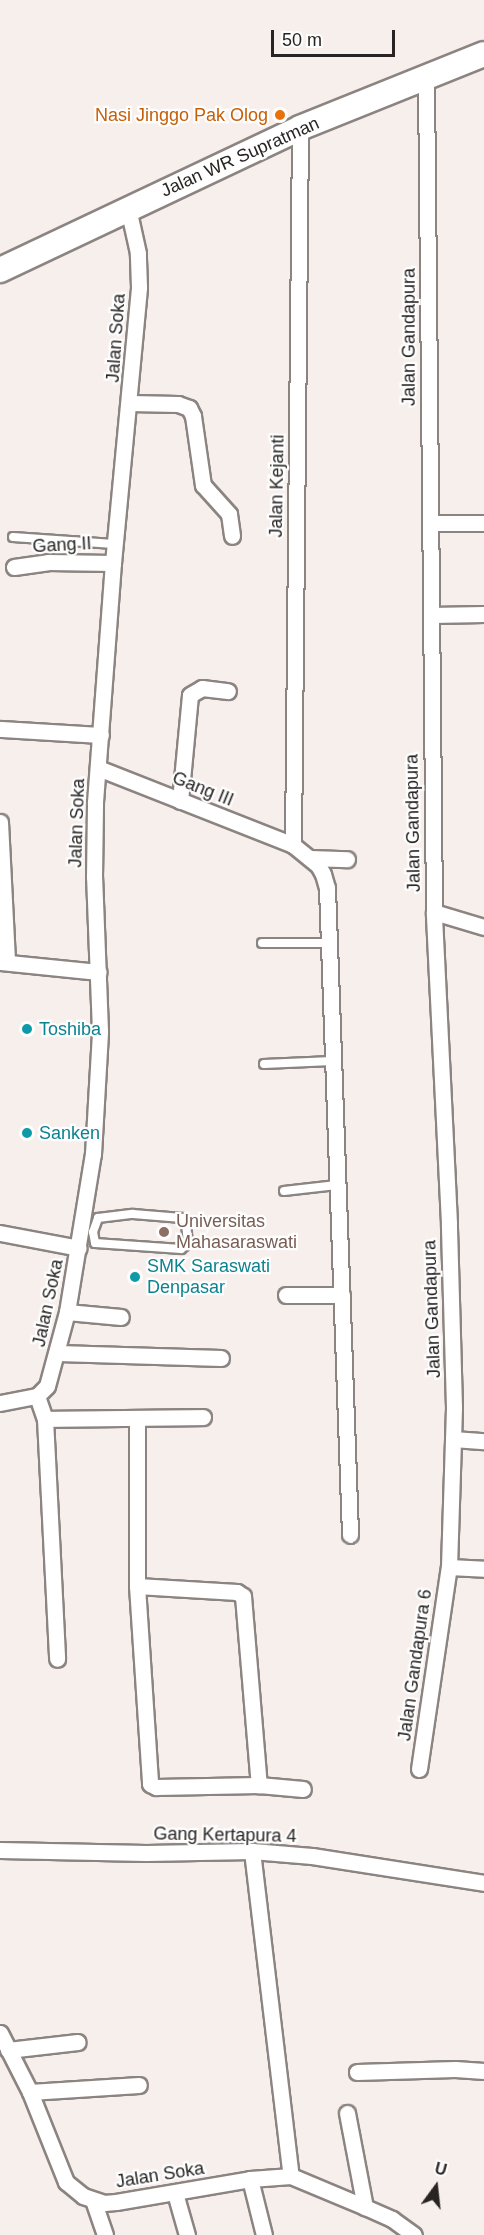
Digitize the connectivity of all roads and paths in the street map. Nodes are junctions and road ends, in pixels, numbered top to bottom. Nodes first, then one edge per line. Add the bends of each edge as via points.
1 (484, 54) edge
2 (426, 79) junction
3 (300, 128) junction
4 (128, 208) junction
5 (0, 270) edge
6 (130, 403) junction
7 (430, 523) junction
8 (484, 523) edge
9 (232, 536) dead end
10 (12, 537) dead end
11 (114, 544) junction
12 (113, 563) junction
13 (14, 567) dead end
14 (484, 614) edge
15 (431, 615) junction
16 (228, 691) dead end
17 (0, 729) edge
18 (101, 735) junction
19 (98, 768) junction
20 (180, 801) junction
21 (0, 822) edge
22 (293, 845) junction
23 (310, 858) junction
24 (347, 859) dead end
25 (434, 912) junction
26 (2, 918) edge
27 (484, 927) edge
28 (262, 943) dead end
29 (327, 943) junction
30 (3, 962) edge
31 (98, 972) junction
32 (333, 1061) junction
33 (264, 1064) dead end
34 (337, 1185) junction
35 (284, 1191) dead end
36 (88, 1231) junction
37 (0, 1233) edge
38 (79, 1248) junction
39 (286, 1294) dead end
40 (342, 1295) junction
41 (67, 1312) junction
42 (121, 1317) dead end
43 (58, 1353) junction
44 (221, 1358) dead end
45 (37, 1396) junction
46 (0, 1403) edge
47 (203, 1417) dead end
48 (137, 1418) junction
49 (45, 1419) junction
50 (453, 1439) junction
51 (484, 1441) edge
52 (350, 1534) dead end
53 (449, 1567) junction
54 (484, 1569) edge
55 (137, 1586) junction
56 (57, 1659) dead end
57 (419, 1769) dead end
58 (259, 1785) junction
59 (303, 1789) dead end
60 (0, 1850) edge
61 (252, 1851) junction
62 (484, 1883) edge
63 (0, 2034) edge
64 (78, 2042) dead end
65 (8, 2050) junction
66 (484, 2071) edge
67 (357, 2072) dead end
68 (138, 2085) dead end
69 (30, 2092) junction
70 (347, 2112) dead end
71 (291, 2176) junction
72 (250, 2179) junction
73 (175, 2193) junction
74 (93, 2200) junction
75 (365, 2207) junction
76 (105, 2235) edge
77 (187, 2235) edge
78 (264, 2235) edge
79 (414, 2235) edge

1 - 2 main road, Jalan WR Supratman
2 - 3 main road, Jalan WR Supratman
2 - 7 street, Jalan Gandapura
3 - 4 main road, Jalan WR Supratman
3 - 22 street, Jalan Kejanti
4 - 5 main road, Jalan WR Supratman
4 - 6 street, Jalan Soka via 140,269
6 - 9 street via 178,404 189,408 203,485 229,514
6 - 11 street, Jalan Soka
7 - 8 street
7 - 15 street, Jalan Gandapura
10 - 11 lane
11 - 12 street, Jalan Soka
12 - 13 street, Gang II via 48,562
12 - 18 street, Jalan Soka
14 - 15 street
15 - 25 street, Jalan Gandapura
16 - 20 street via 202,688 190,695
17 - 18 street
18 - 19 street, Jalan Soka
19 - 20 street, Gang III
19 - 31 street, Jalan Soka via 94,835
20 - 22 street, Gang III
21 - 26 street
22 - 23 street, Gang III
23 - 24 street
23 - 29 street via 323,874 327,888
25 - 27 street
25 - 50 street, Jalan Gandapura via 449,1223
26 - 30 street
28 - 29 lane
29 - 32 street
30 - 31 street
31 - 36 street, Jalan Soka via 97,1096
32 - 33 lane
32 - 34 street
34 - 35 lane
34 - 40 street
36 - 36 lane via 98,1218 133,1214 176,1216 186,1222 188,1243 181,1249 98,1243
36 - 38 street, Jalan Soka
37 - 38 street
38 - 41 street, Jalan Soka
39 - 40 street
40 - 52 street
41 - 42 street
41 - 43 street, Jalan Soka
43 - 44 street
43 - 45 street, Jalan Soka via 47,1386
45 - 46 street
45 - 49 street
47 - 48 street
48 - 49 street
48 - 55 street
49 - 56 street
50 - 51 street
50 - 53 street, Jalan Gandapura
53 - 54 street
53 - 57 street, Jalan Gandapura 6
55 - 58 street via 237,1592 243,1596
55 - 58 street via 150,1784
58 - 59 street
60 - 61 street, Gang Kertapura 4
61 - 62 street, Gang Kertapura 4 via 312,1856
61 - 71 street
63 - 65 street, Jalan Soka
64 - 65 street
65 - 69 street, Jalan Soka
66 - 67 street
68 - 69 street
69 - 74 street, Jalan Soka via 66,2182 74,2191
70 - 75 street
71 - 72 street, Jalan Soka
71 - 75 street, Jalan Soka
72 - 73 street, Jalan Soka
72 - 78 street
73 - 74 street, Jalan Soka via 116,2202
73 - 77 street
74 - 76 street
75 - 79 street, Jalan Soka

